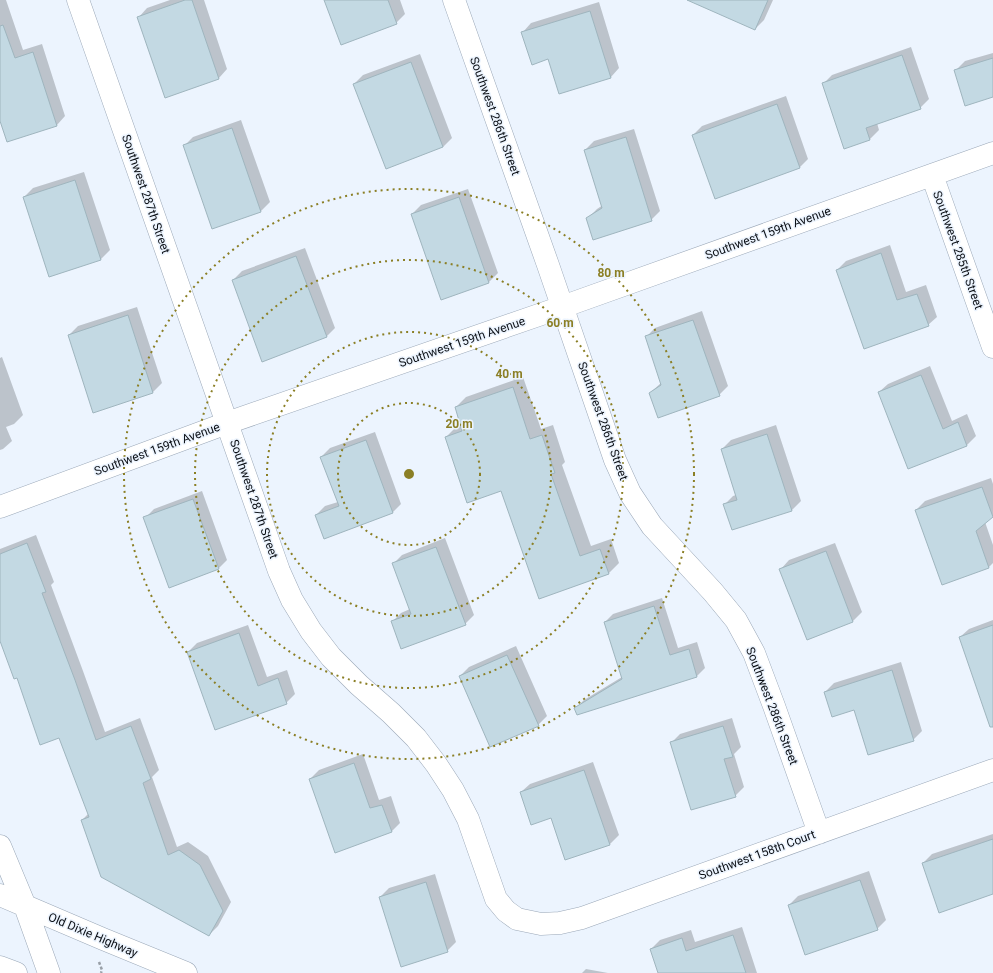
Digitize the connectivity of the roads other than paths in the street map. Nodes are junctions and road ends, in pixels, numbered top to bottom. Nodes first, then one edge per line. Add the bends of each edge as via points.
1 (78, 0) edge
2 (454, 0) edge
3 (993, 153) edge
4 (932, 174) junction
5 (562, 307) junction
6 (993, 347) edge
7 (227, 423) junction
8 (0, 507) edge
9 (993, 770) edge
10 (819, 833) junction
11 (0, 846) edge
12 (0, 895) edge
13 (25, 906) junction
14 (517, 919) joint
15 (0, 967) edge
16 (16, 973) edge
17 (49, 973) edge
18 (186, 973) edge

1 - 7 street, Southwest 287th Street
2 - 5 street, Southwest 286th Street
3 - 4 street, Southwest 159th Avenue
4 - 5 street, Southwest 159th Avenue
4 - 6 street, Southwest 285th Street
5 - 7 street, Southwest 159th Avenue
5 - 10 street, Southwest 286th Street via 615,460 630,493 652,526 736,620 754,652
7 - 8 street, Southwest 159th Avenue
7 - 14 street, Southwest 287th Street via 279,571 292,600 331,657 411,733 436,764 468,819 496,899
9 - 10 street, Southwest 158th Court
10 - 14 street, Southwest 158th Court via 582,918 541,924
11 - 13 street
12 - 13 street, Old Dixie Highway
13 - 17 street
13 - 18 street, Old Dixie Highway
15 - 16 street

